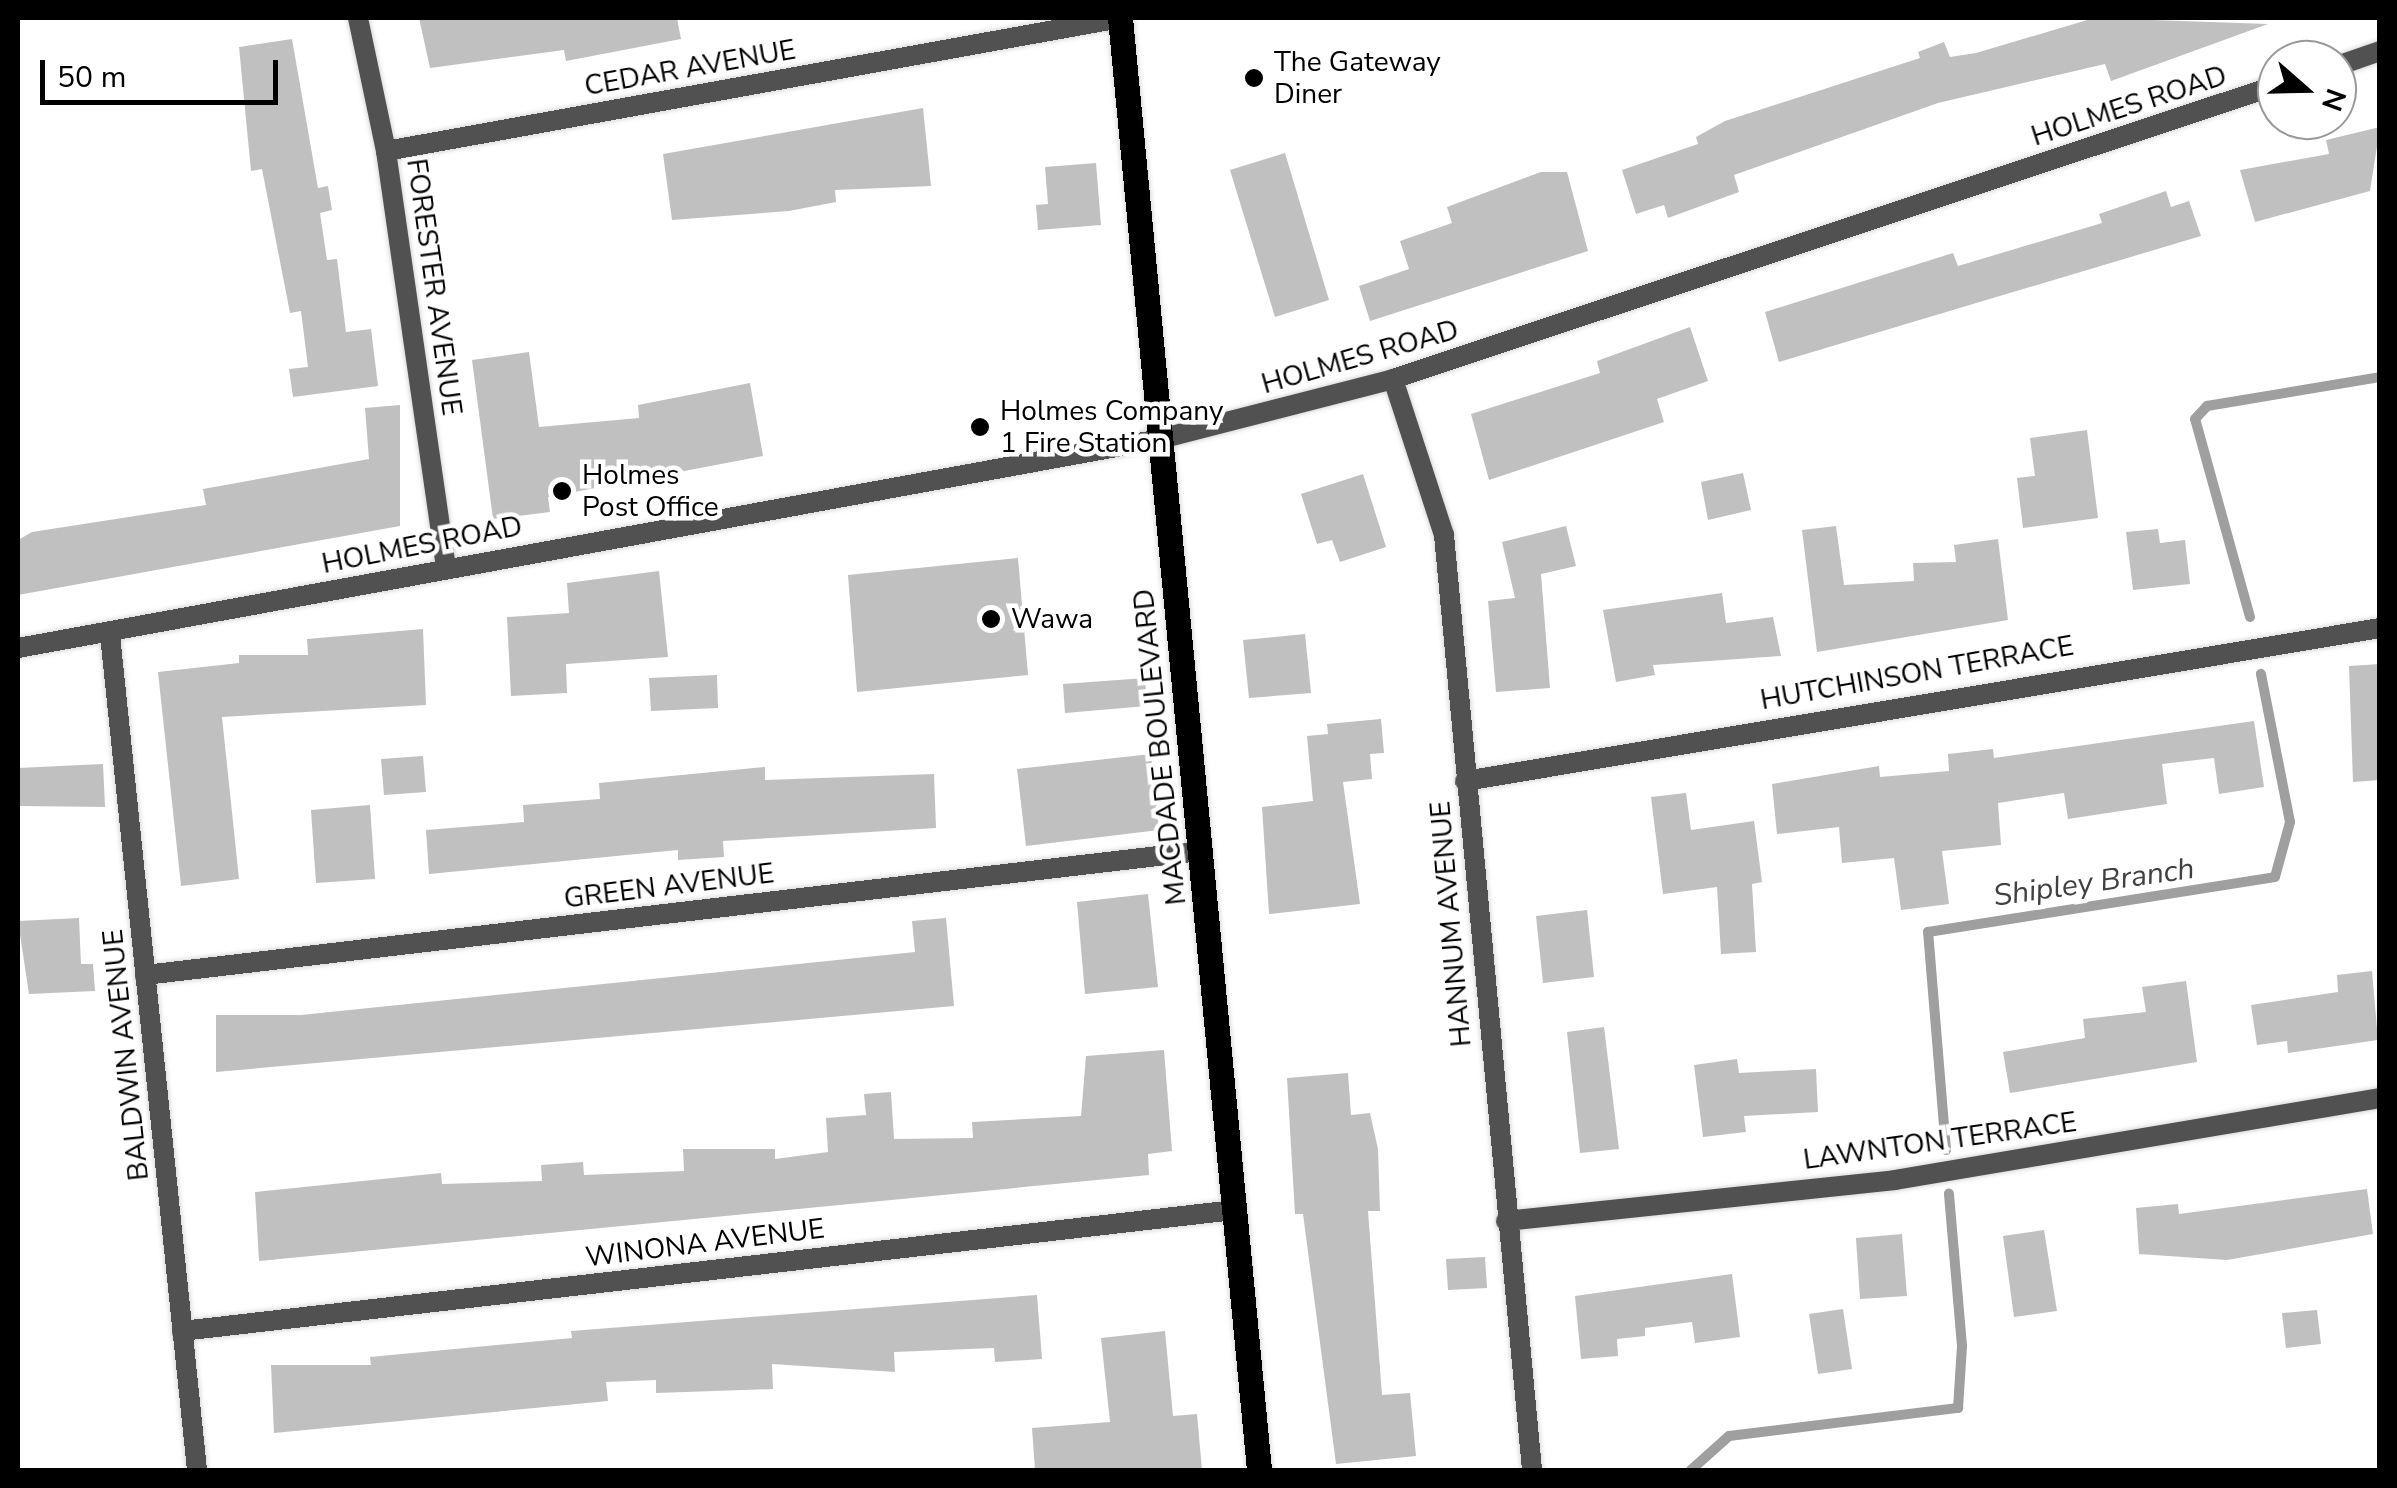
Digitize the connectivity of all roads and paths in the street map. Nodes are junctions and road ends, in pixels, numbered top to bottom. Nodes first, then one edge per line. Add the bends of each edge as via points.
1 (358, 18) edge
2 (1120, 18) edge
3 (2257, 93) edge
4 (386, 151) junction
5 (1393, 379) junction
6 (1160, 439) junction
7 (446, 567) junction
8 (2380, 628) edge
9 (110, 634) junction
10 (18, 648) edge
11 (1465, 781) junction
12 (1200, 851) junction
13 (145, 975) junction
14 (2380, 1098) edge
15 (1234, 1210) junction
16 (1506, 1221) junction
17 (182, 1331) junction
18 (197, 1470) edge
19 (1259, 1470) edge
20 (1532, 1470) edge

1 - 4 street, FORESTER AVENUE
2 - 4 street, CEDAR AVENUE
2 - 6 main road, MACDADE BOULEVARD
3 - 5 street, HOLMES ROAD
4 - 7 street, FORESTER AVENUE
5 - 6 street, HOLMES ROAD
5 - 11 street, HANNUM AVENUE via 1444,536
6 - 7 street, HOLMES ROAD
6 - 12 main road, MACDADE BOULEVARD
7 - 9 street, HOLMES ROAD
8 - 11 street, HUTCHINSON TERRACE
9 - 10 street, HOLMES ROAD
9 - 13 street, BALDWIN AVENUE
11 - 16 street, HANNUM AVENUE
12 - 13 street, GREEN AVENUE
12 - 15 main road, MACDADE BOULEVARD
13 - 17 street, BALDWIN AVENUE
14 - 16 street, LAWNTON TERRACE via 1895,1180
15 - 17 street, WINONA AVENUE
15 - 19 main road, MACDADE BOULEVARD
16 - 20 street, HANNUM AVENUE
17 - 18 street, BALDWIN AVENUE

